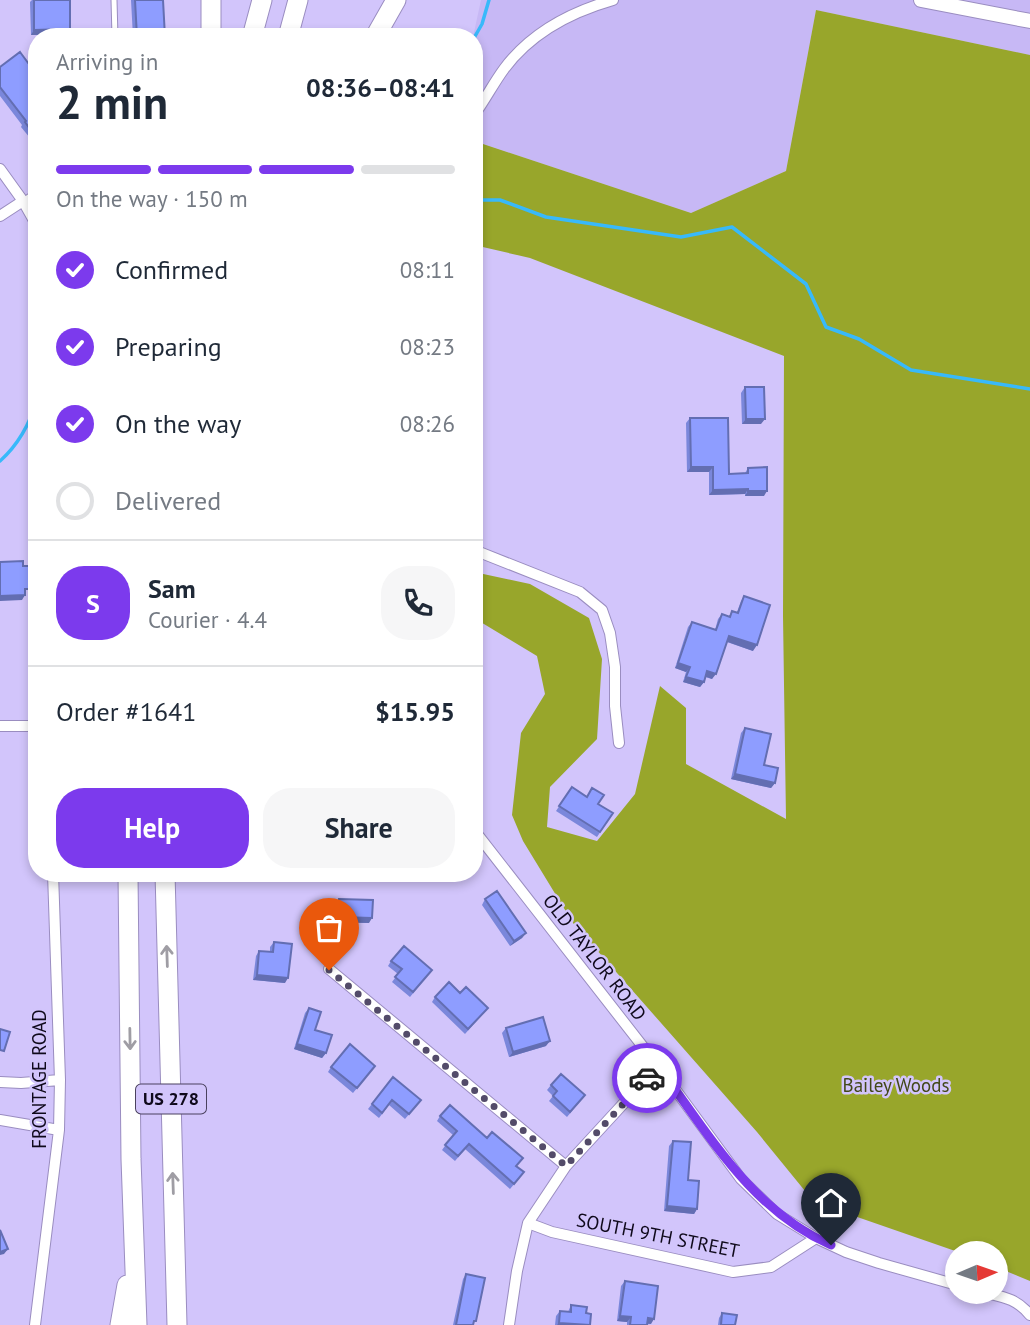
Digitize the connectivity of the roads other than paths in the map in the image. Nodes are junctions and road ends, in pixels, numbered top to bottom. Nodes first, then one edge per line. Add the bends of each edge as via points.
1 (114, 0) edge
2 (211, 0) edge
3 (262, 0) edge
4 (299, 0) edge
5 (396, 0) edge
6 (612, 0) edge
7 (921, 0) edge
8 (1030, 21) edge
9 (116, 28) edge
10 (211, 28) edge
11 (254, 28) edge
12 (291, 28) edge
13 (379, 28) edge
14 (483, 100) edge
15 (0, 169) edge
16 (28, 197) edge
17 (23, 201) junction
18 (28, 210) edge
19 (0, 216) edge
20 (483, 554) edge
21 (0, 726) edge
22 (28, 726) edge
23 (619, 743) dead end
24 (483, 842) edge
25 (53, 882) edge
26 (128, 882) edge
27 (165, 882) edge
28 (329, 970) dead end
29 (658, 1066) junction
30 (60, 1080) junction
31 (0, 1082) edge
32 (0, 1120) edge
33 (59, 1130) junction
34 (566, 1166) junction
35 (528, 1223) junction
36 (174, 1227) junction
37 (816, 1238) junction
38 (134, 1239) junction
39 (945, 1281) edge
40 (1008, 1299) edge
41 (1030, 1315) edge
42 (35, 1325) edge
43 (120, 1325) edge
44 (137, 1325) edge
45 (177, 1325) edge
46 (186, 1325) edge
47 (509, 1325) edge

1 - 9 lane
2 - 10 highway
3 - 11 highway
4 - 12 highway
5 - 13 highway
6 - 14 street via 555,24 525,46
7 - 8 street
15 - 17 street
16 - 17 lane
17 - 18 street
17 - 19 street
20 - 23 street via 580,592 601,610 615,667
21 - 22 street
24 - 29 street, OLD TAYLOR ROAD
25 - 30 street, FRONTAGE ROAD
26 -> 38 highway, US 278
36 -> 27 highway, US 278
28 - 34 street
29 - 34 street
29 - 37 street, OLD TAYLOR ROAD via 741,1179 777,1214
30 - 31 street
30 - 33 street, FRONTAGE ROAD
32 - 33 street
33 - 42 street, FRONTAGE ROAD
34 - 35 street
35 - 37 street, SOUTH 9TH STREET via 733,1272 771,1267
35 - 47 street
36 - 45 highway, US 278
36 - 46 highway
37 - 39 street, OLD TAYLOR ROAD via 879,1263
38 - 43 highway
38 - 44 highway, US 278
40 - 41 street via 1021,1304

